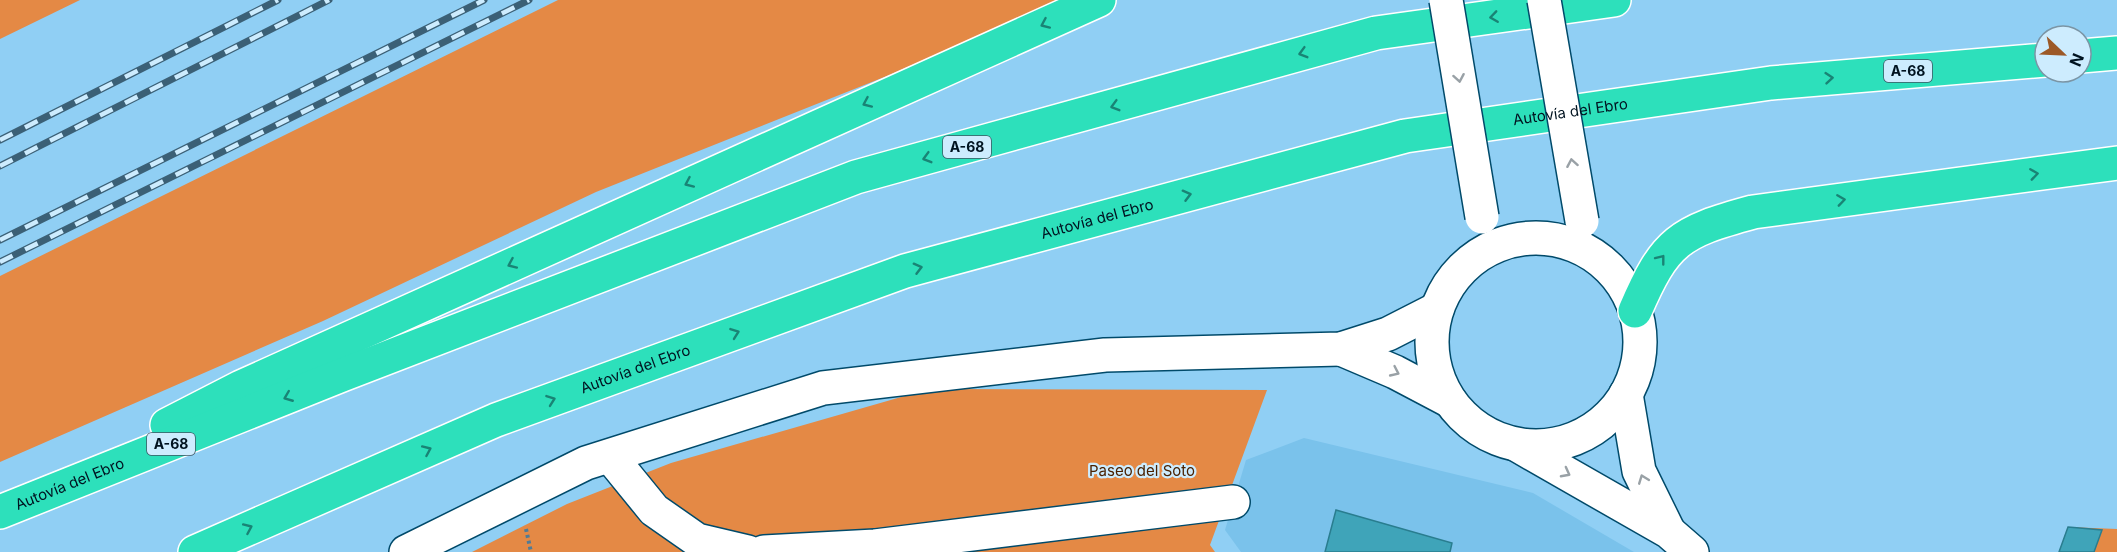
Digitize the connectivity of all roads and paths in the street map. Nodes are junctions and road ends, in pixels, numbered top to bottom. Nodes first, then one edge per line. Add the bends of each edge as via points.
1 (1099, 0) edge
2 (1446, 0) edge
3 (1544, 0) edge
4 (1614, 0) edge
5 (2117, 53) edge
6 (2093, 56) edge
7 (2033, 61) edge
8 (2117, 163) edge
9 (1477, 256) junction
10 (1596, 257) junction
11 (1437, 309) junction
12 (1635, 311) junction
13 (1341, 349) junction
14 (1626, 394) junction
15 (1450, 401) junction
16 (1515, 444) junction
17 (610, 456) junction
18 (1233, 502) dead end
19 (0, 512) edge
20 (1680, 542) edge
21 (195, 552) edge
22 (406, 552) edge
23 (748, 552) edge
24 (764, 552) edge

1 -> 19 highway via 241,387
2 -> 9 street, bridge via 1482,217
10 -> 3 street, bridge via 1582,221
4 -> 19 highway, Autovía del Ebro / A-68 via 1376,33 856,177
5 - 6 highway
21 -> 7 highway, Autovía del Ebro / A-68 via 496,420 905,271 1405,136 1771,83
12 -> 8 highway via 1662,257 1687,234 1709,224 1753,213
9 - 10 street via 1515,240 1537,238 1578,246
9 - 11 street via 1453,280
10 - 12 street via 1626,290
11 - 13 street via 1388,334
11 - 15 street via 1433,357
12 - 14 street via 1639,353
13 -> 15 street
13 - 17 street via 1105,355 823,388
14 - 16 street via 1605,418 1578,436 1558,444
20 -> 14 street via 1639,471
15 - 16 street via 1479,429
16 -> 20 street
17 - 22 street via 586,463
17 - 23 street via 654,510 697,540
18 - 24 street via 887,544

